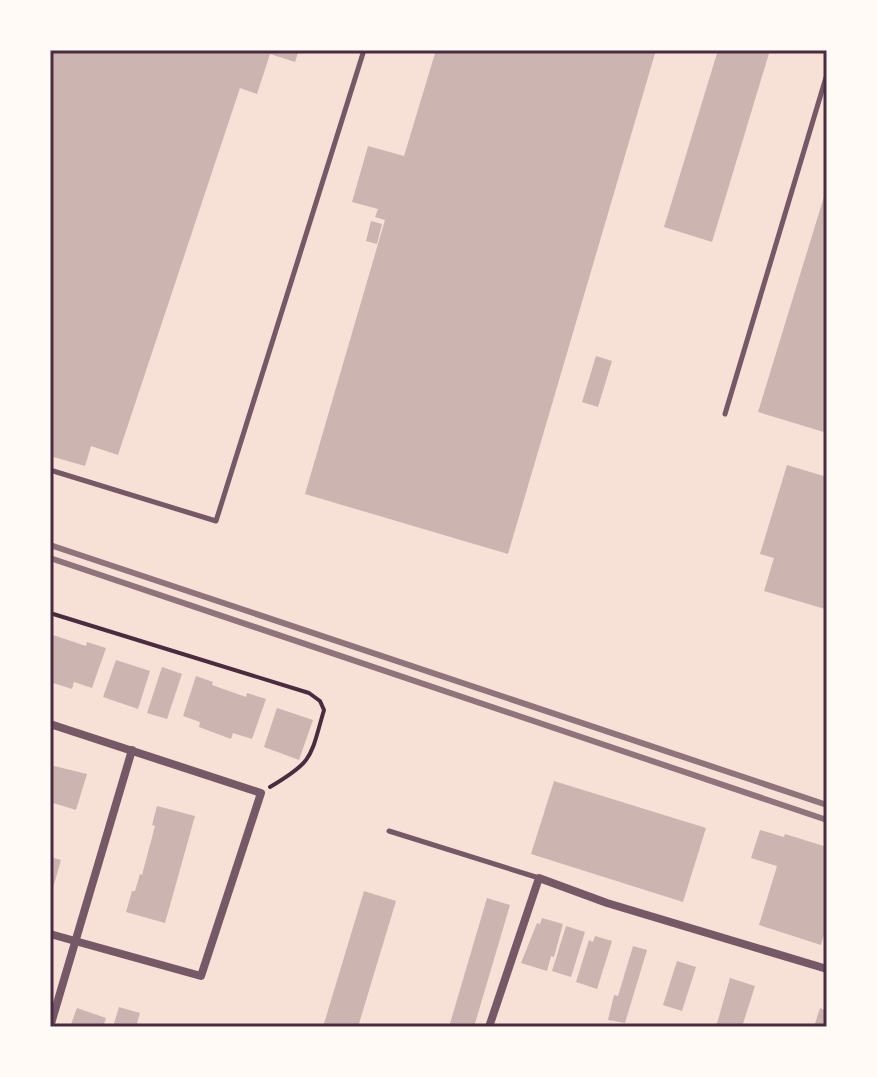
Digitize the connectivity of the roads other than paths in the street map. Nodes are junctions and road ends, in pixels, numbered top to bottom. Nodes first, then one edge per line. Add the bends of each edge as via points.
1 (364, 50) edge
2 (827, 74) edge
3 (725, 414) dead end
4 (50, 470) edge
5 (50, 724) edge
6 (132, 750) junction
7 (389, 831) dead end
8 (539, 878) junction
9 (50, 934) edge
10 (76, 941) junction
11 (827, 969) edge
12 (50, 1027) edge
13 (489, 1027) edge

1 - 4 lane via 216,521
2 - 3 lane
5 - 6 street
6 - 10 street
6 - 10 street via 261,793 201,976
7 - 8 lane
8 - 11 street
8 - 13 street
9 - 10 street
10 - 12 street

